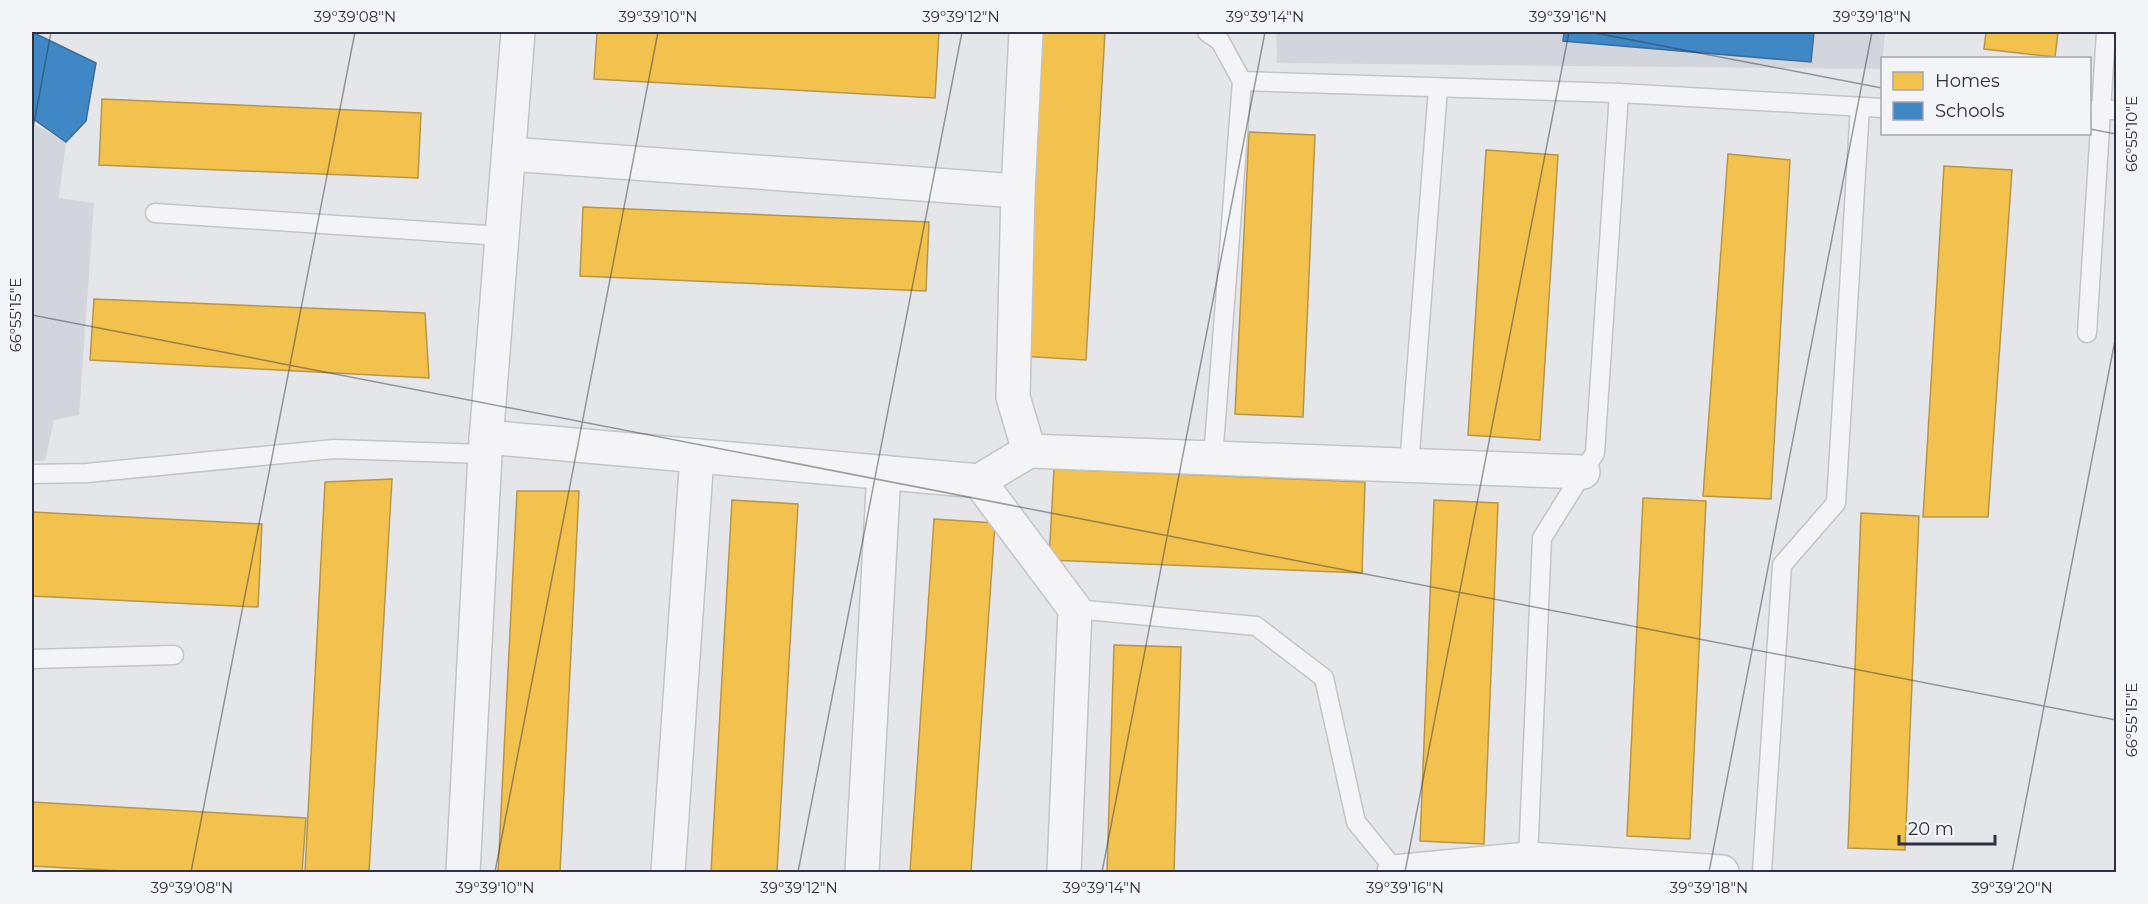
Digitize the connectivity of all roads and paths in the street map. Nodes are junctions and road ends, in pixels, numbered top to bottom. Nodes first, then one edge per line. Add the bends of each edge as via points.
1 (518, 32) edge
2 (1026, 32) edge
3 (1207, 32) edge
4 (2106, 32) edge
5 (1242, 81) junction
6 (1438, 88) junction
7 (1618, 93) junction
8 (1860, 107) junction
9 (1881, 108) edge
10 (2102, 110) edge
11 (509, 154) junction
12 (1018, 191) junction
13 (154, 213) dead end
14 (502, 236) junction
15 (2086, 333) dead end
16 (486, 446) junction
17 (1029, 451) junction
18 (697, 456) junction
19 (1213, 458) junction
20 (1409, 466) junction
21 (884, 472) junction
22 (1583, 472) junction
23 (32, 474) edge
24 (979, 481) junction
25 (1075, 609) junction
26 (174, 656) dead end
27 (32, 659) edge
28 (1528, 859) junction
29 (1395, 872) edge
30 (463, 873) edge
31 (668, 873) edge
32 (862, 873) edge
33 (1064, 873) edge
34 (1722, 873) edge
35 (1762, 873) edge

1 - 11 street
2 - 12 street
3 - 5 lane via 1220,41
4 - 10 lane
5 - 6 lane
5 - 19 lane
6 - 7 lane
6 - 20 lane
7 - 8 lane
7 - 22 lane via 1595,453
8 - 9 lane
8 - 35 lane via 1836,502 1782,565
10 - 15 lane
11 - 12 street
11 - 14 street
12 - 17 street via 1013,397
13 - 14 lane
14 - 16 street
16 - 18 street
16 - 23 lane via 334,449 87,473
16 - 30 street
17 - 19 street
17 - 24 street
18 - 21 street
18 - 31 street
19 - 20 street
20 - 22 street
21 - 24 street
21 - 32 street
22 - 28 lane via 1542,538
24 - 25 street
25 - 29 lane via 1256,626 1324,678 1356,822
25 - 33 street
26 - 27 lane
28 - 29 street
28 - 34 street

